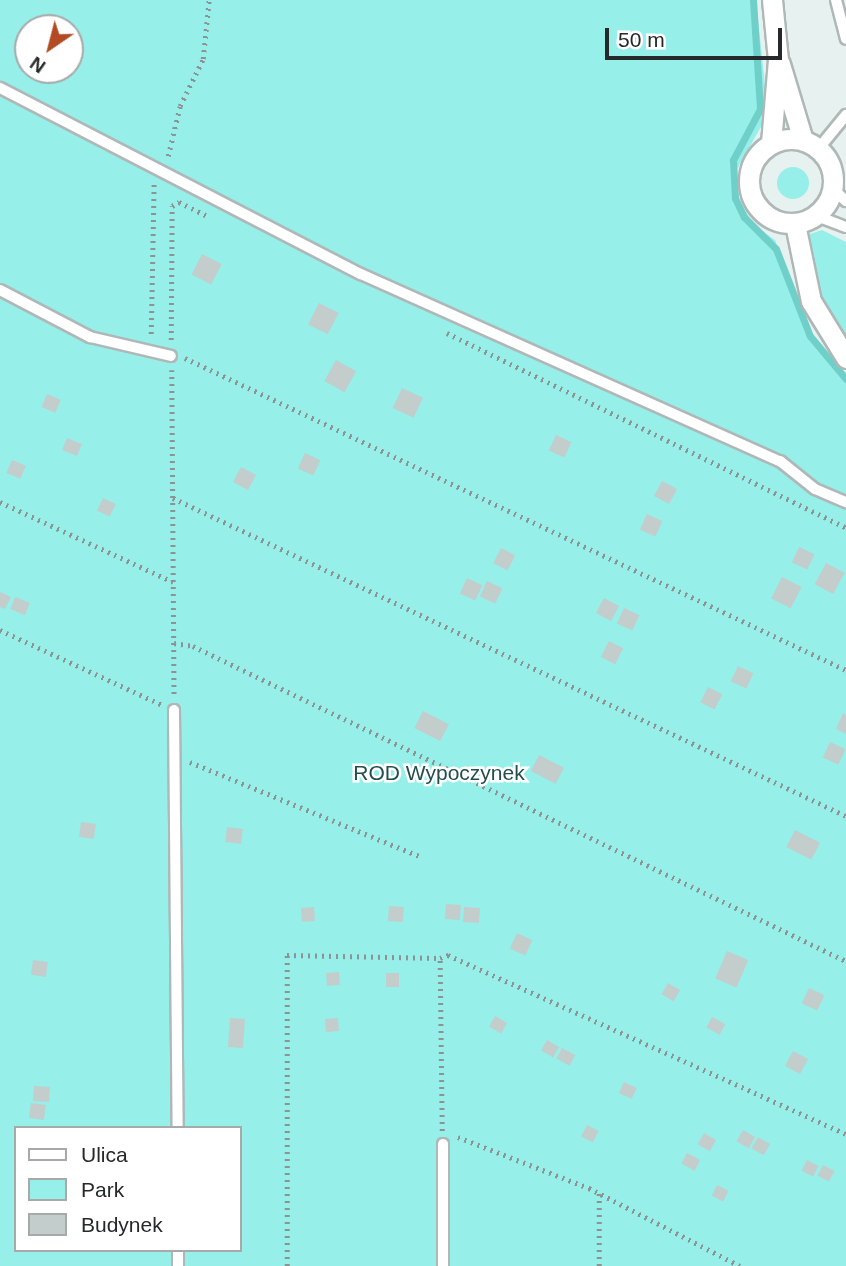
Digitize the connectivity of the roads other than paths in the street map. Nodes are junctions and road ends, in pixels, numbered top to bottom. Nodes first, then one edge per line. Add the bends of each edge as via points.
1 (772, 0) edge
2 (836, 0) edge
3 (846, 39) edge
4 (778, 60) junction
5 (0, 88) edge
6 (846, 115) edge
7 (771, 143) junction
8 (811, 144) junction
9 (840, 182) edge
10 (817, 216) junction
11 (795, 224) junction
12 (846, 227) edge
13 (0, 290) edge
14 (171, 356) road end
15 (846, 358) edge
16 (846, 502) edge
17 (174, 710) road end
18 (178, 1126) edge
19 (443, 1144) road end
20 (443, 1266) edge

1 - 4 street
2 - 3 lane
4 - 7 street
4 - 8 street
5 - 16 lane via 361,274 780,461 815,489
6 - 8 lane
7 - 8 street
7 - 11 street via 753,164 750,193 775,221
8 - 9 street
9 - 10 street
10 - 11 street
10 - 12 lane
11 - 15 street via 811,301
13 - 14 lane via 90,337
17 - 18 lane
19 - 20 lane

